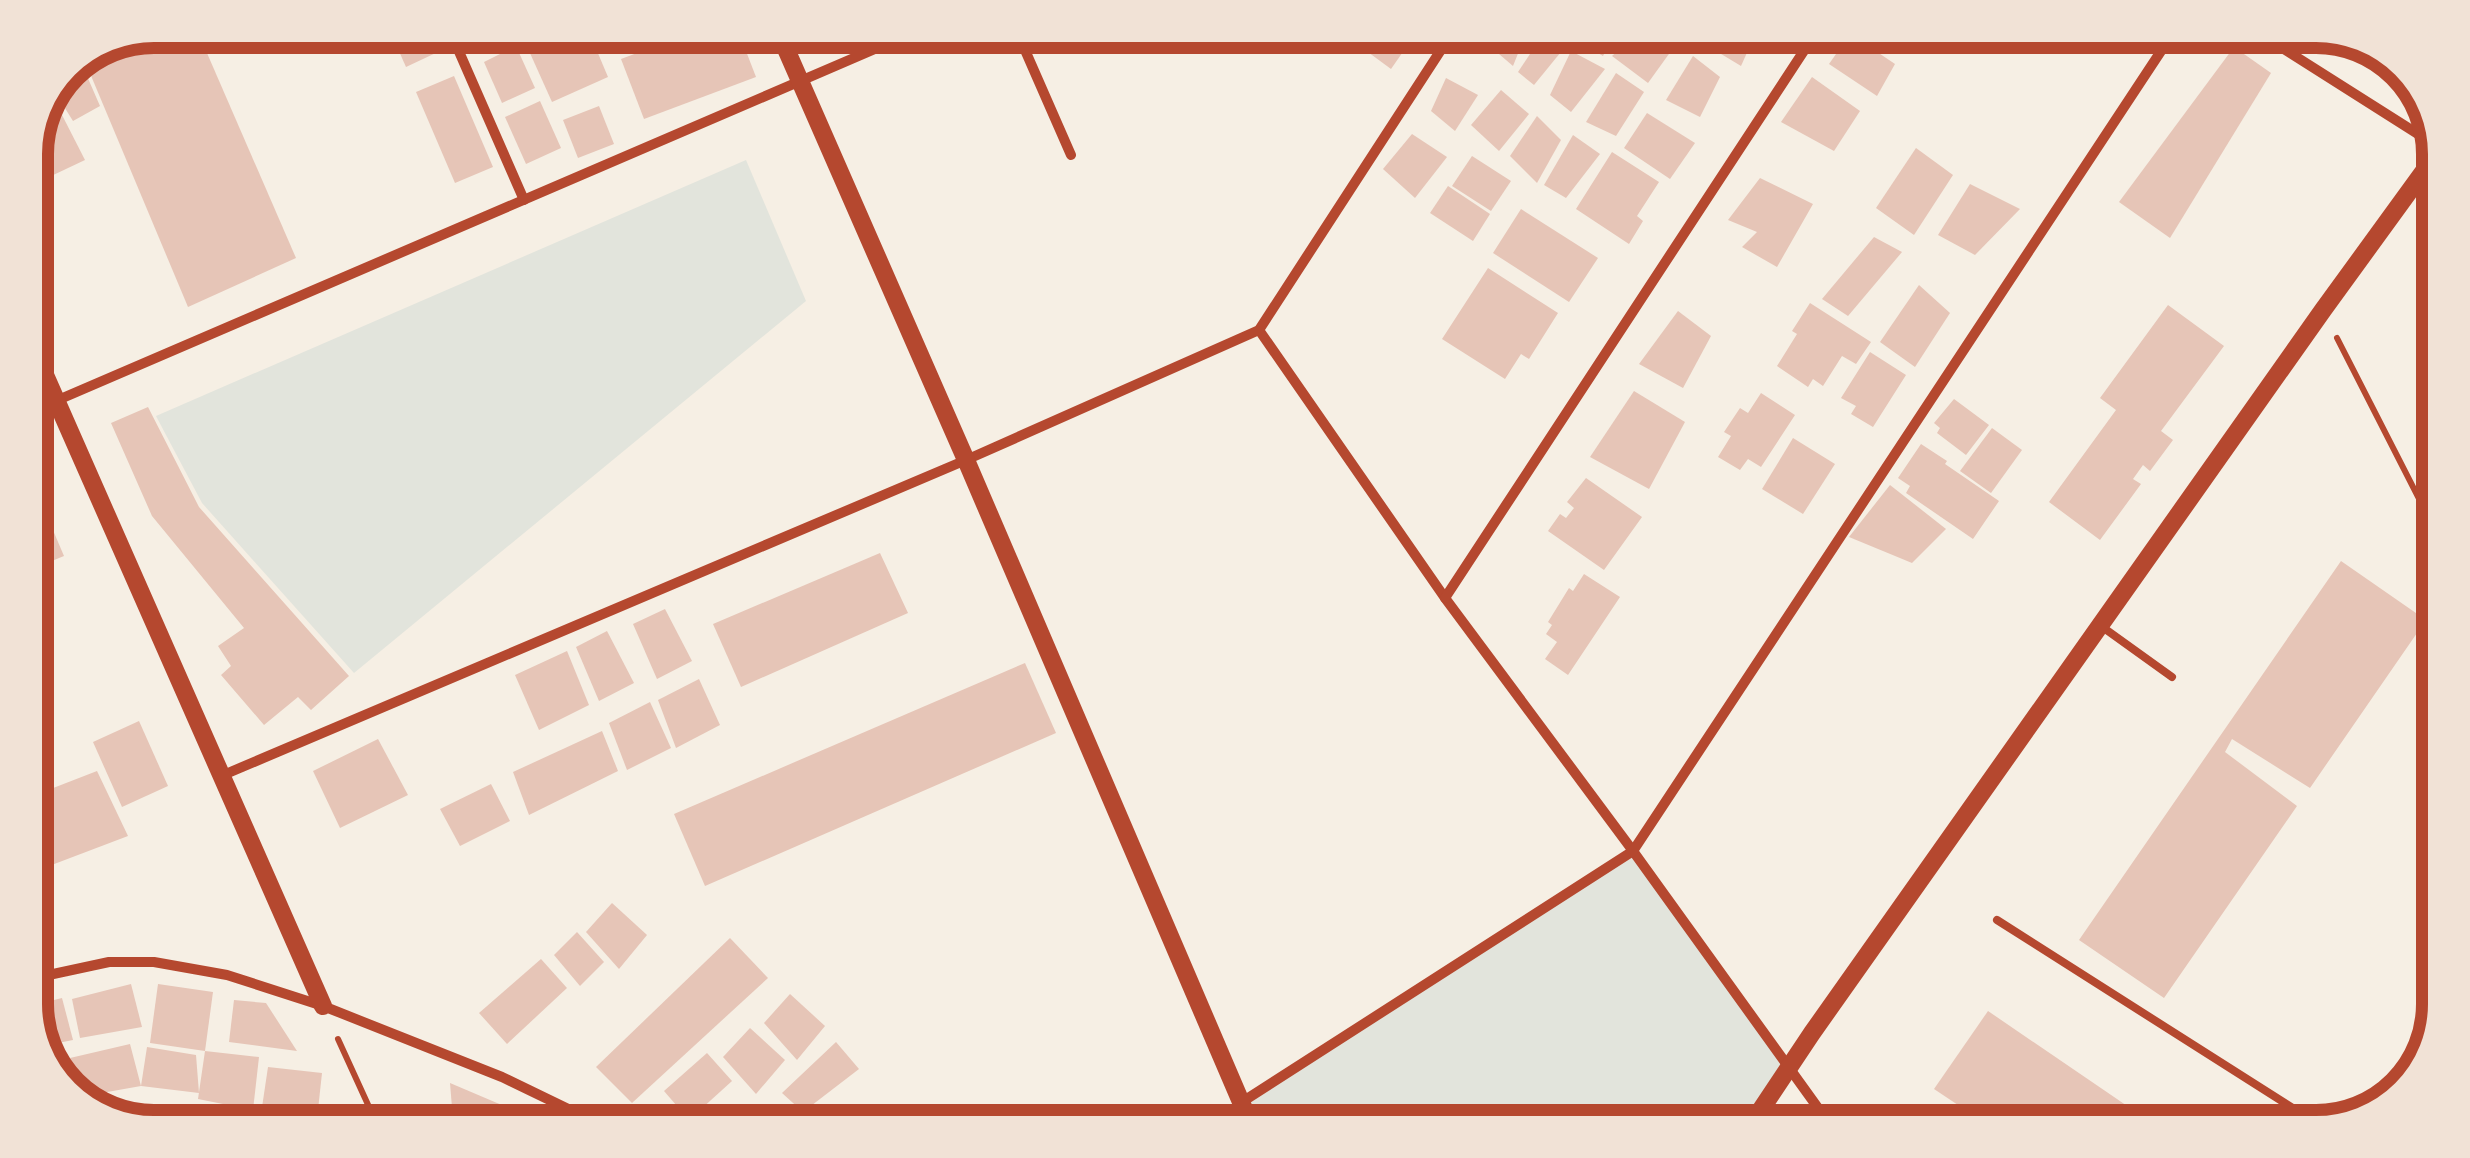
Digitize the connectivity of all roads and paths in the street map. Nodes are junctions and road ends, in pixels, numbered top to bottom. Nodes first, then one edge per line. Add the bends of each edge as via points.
1 (457, 48) edge
2 (786, 48) edge
3 (876, 48) edge
4 (1024, 48) edge
5 (1442, 48) edge
6 (1806, 48) edge
7 (2163, 48) edge
8 (2282, 48) edge
9 (800, 80) junction
10 (2421, 137) edge
11 (1071, 155) dead end
12 (2422, 174) edge
13 (524, 200) junction
14 (2323, 310) junction
15 (1259, 330) junction
16 (48, 383) edge
17 (56, 401) junction
18 (48, 404) edge
19 (966, 460) junction
20 (2422, 504) edge
21 (1446, 598) junction
22 (2101, 626) junction
23 (2172, 676) dead end
24 (221, 776) junction
25 (1633, 851) junction
26 (1997, 920) dead end
27 (48, 975) edge
28 (323, 1006) junction
29 (1788, 1068) junction
30 (1242, 1102) junction
31 (370, 1110) edge
32 (571, 1110) edge
33 (1245, 1110) edge
34 (1760, 1110) edge
35 (1819, 1110) edge
36 (2299, 1110) edge

1 - 13 street
2 - 9 street
3 - 9 street
4 - 11 street
5 - 15 street
6 - 21 street
7 - 25 street
8 - 10 street
9 - 13 street
9 - 19 street
12 - 14 street
13 - 17 street
14 - 20 path
14 - 22 street
15 - 19 street
15 - 21 street
16 - 17 street
17 - 18 street
17 - 24 street
19 - 24 street
19 - 30 street
21 - 25 street
22 - 23 lane
22 - 29 street
24 - 28 street
25 - 29 street
25 - 30 street
26 - 36 lane
27 - 28 street via 109,962 154,962 227,975
28 - 31 path
28 - 32 street
29 - 34 street
29 - 35 street
30 - 33 street

